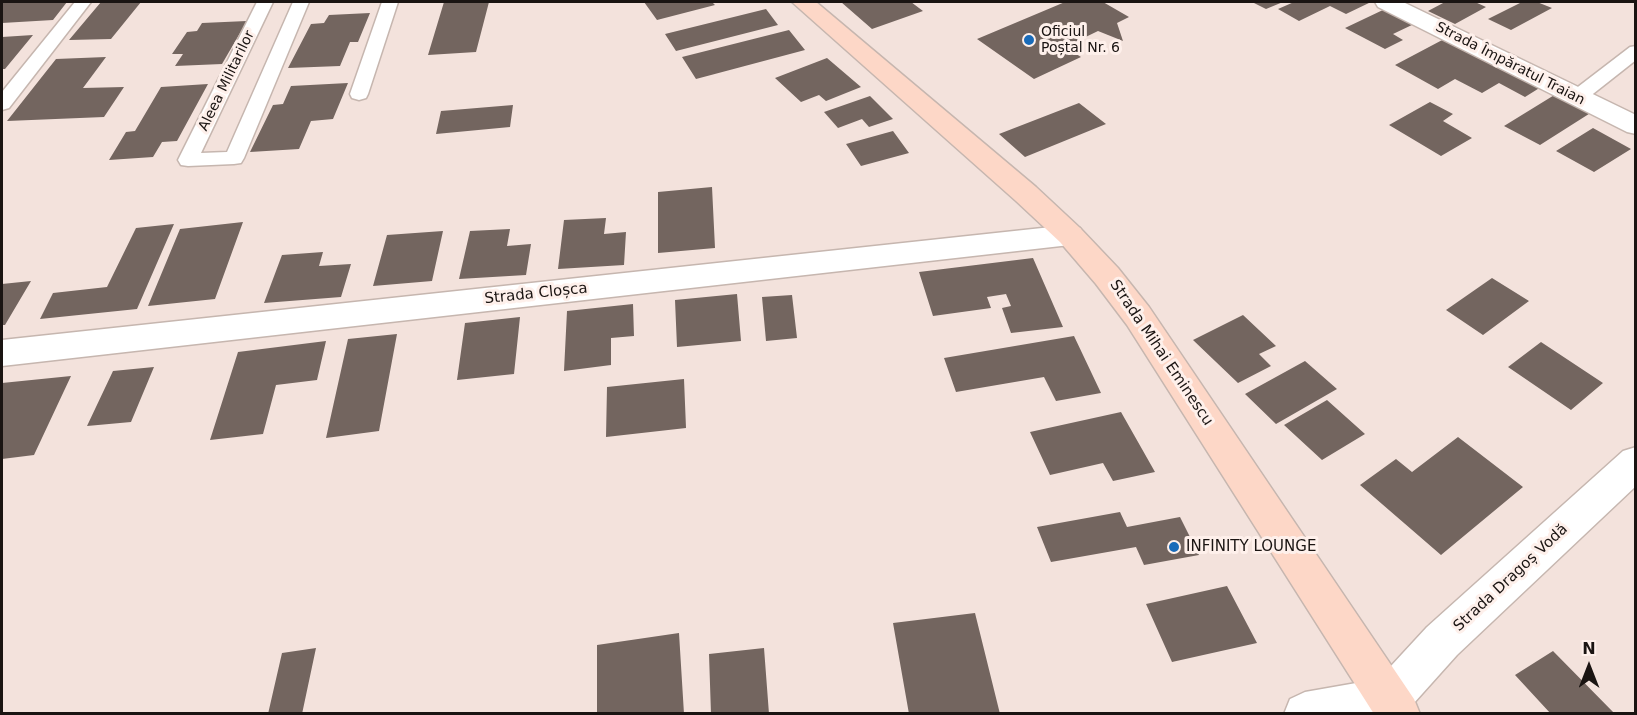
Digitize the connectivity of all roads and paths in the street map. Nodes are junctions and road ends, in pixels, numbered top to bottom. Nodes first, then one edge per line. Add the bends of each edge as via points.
1 (83, 2) edge
2 (265, 2) edge
3 (301, 2) edge
4 (390, 2) edge
5 (803, 2) edge
6 (1386, 2) edge
7 (1635, 51) edge
8 (359, 94) dead end
9 (1577, 97) junction
10 (2, 104) edge
11 (1635, 126) edge
12 (1070, 235) junction
13 (2, 353) edge
14 (1635, 462) edge
15 (1394, 706) edge
16 (1305, 714) edge

1 - 10 lane
2 - 3 lane, Aleea Militarilor via 188,160 234,158
4 - 8 lane
5 - 12 street, Strada Mihai Eminescu
6 - 9 street, Strada Împăratul Traian
7 - 9 lane
9 - 11 street, Strada Împăratul Traian
12 - 13 street, Strada Cloșca
12 - 15 street, Strada Mihai Eminescu via 1138,316
14 - 15 street, Strada Dragoș Vodă via 1442,641
15 - 16 street

